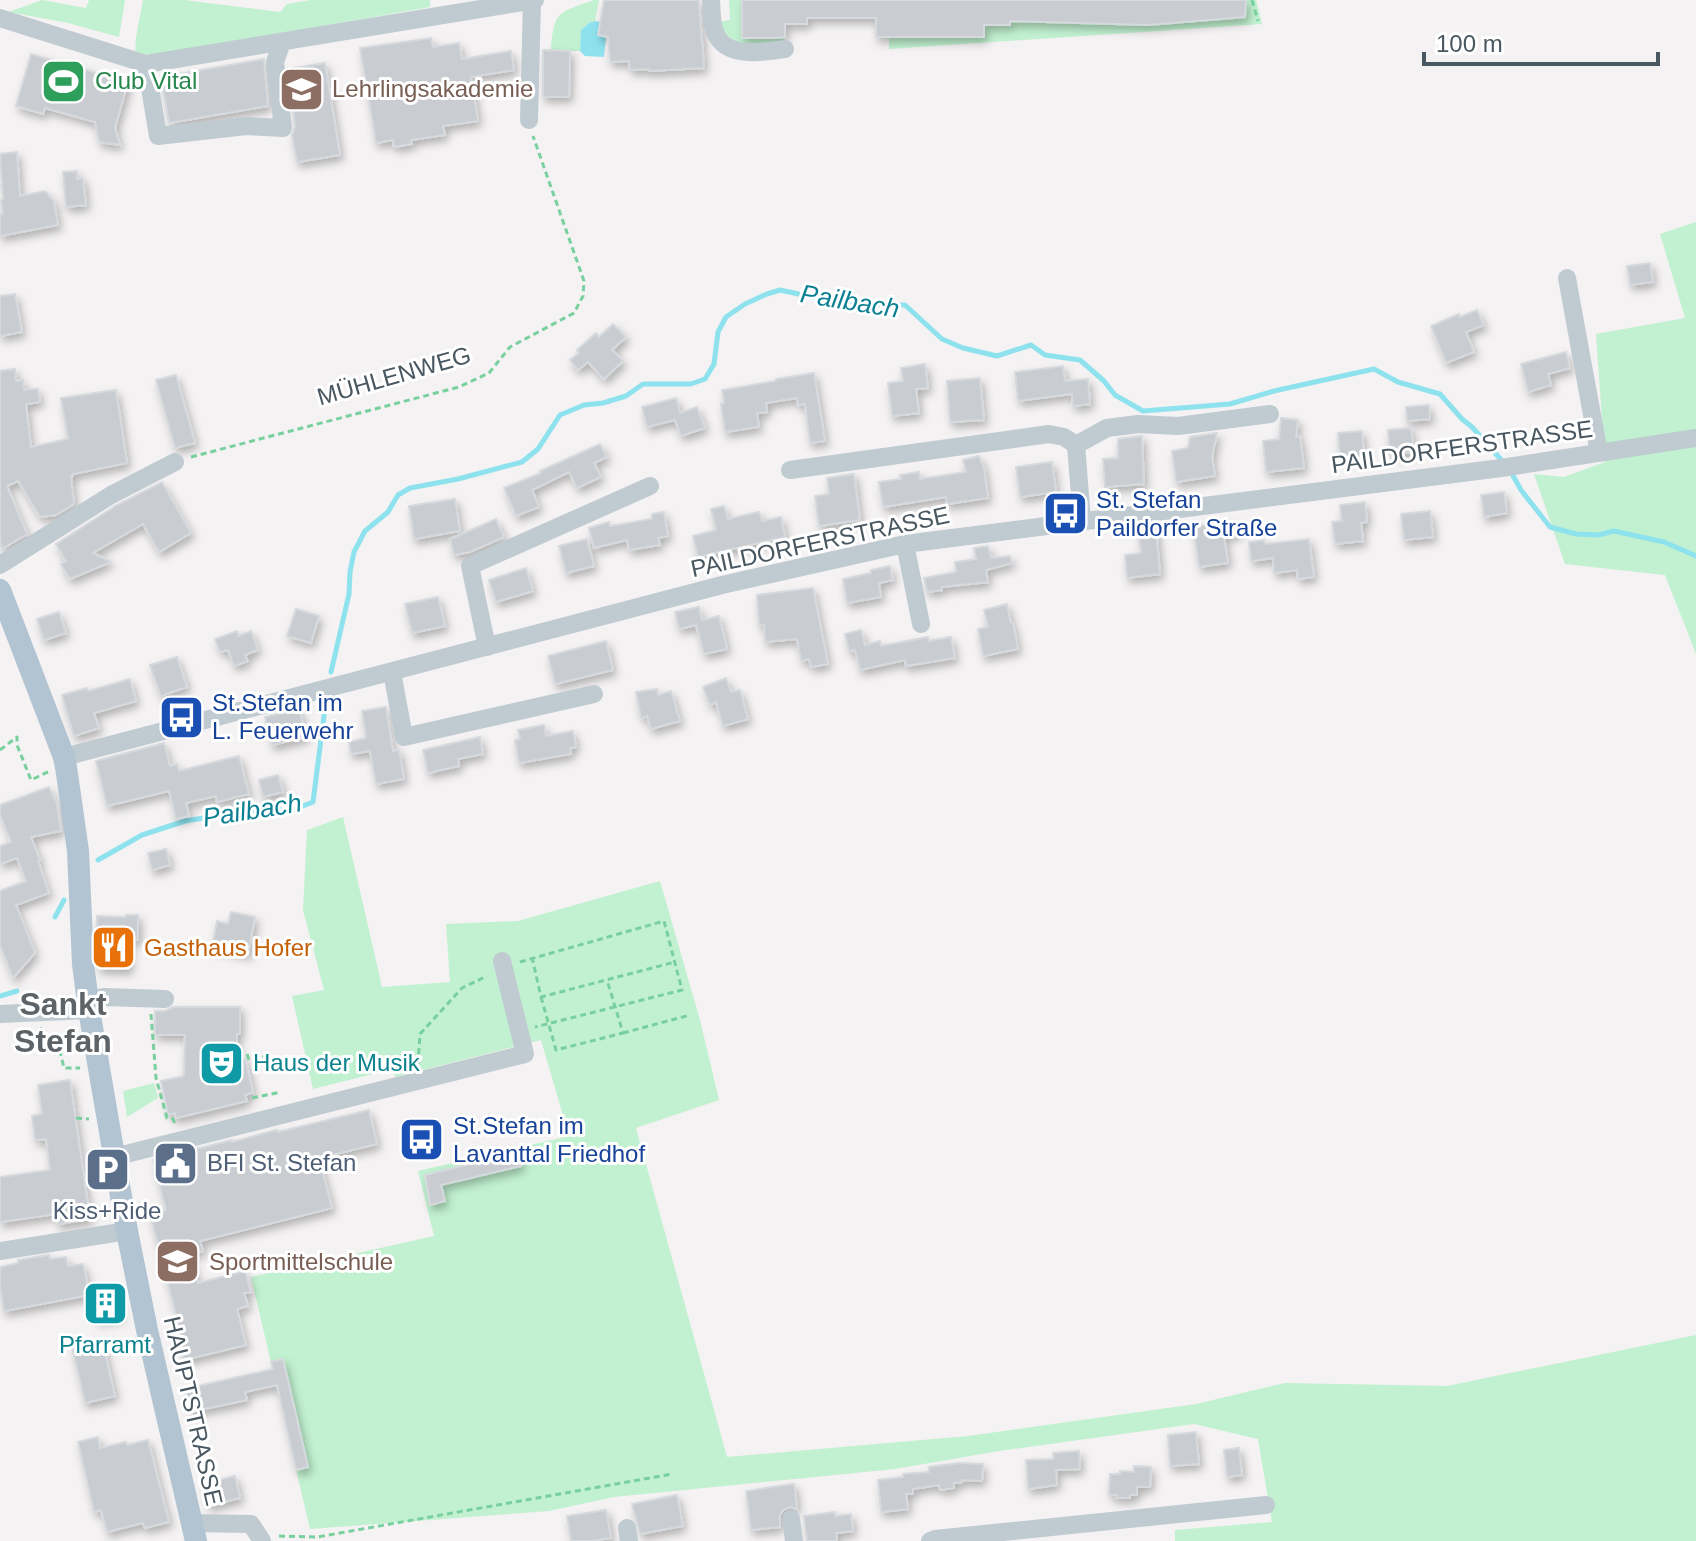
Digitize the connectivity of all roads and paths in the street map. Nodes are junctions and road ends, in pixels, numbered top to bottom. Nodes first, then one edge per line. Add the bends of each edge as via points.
1 (533, 0) edge
2 (711, 0) edge
3 (1252, 0) edge
4 (0, 18) edge
5 (1258, 21) dead end
6 (282, 42) junction
7 (785, 49) dead end
8 (146, 64) junction
9 (529, 120) joint
10 (1567, 278) dead end
11 (1270, 414) dead end
12 (1696, 438) edge
13 (1076, 445) junction
14 (1599, 453) junction
15 (175, 462) joint
16 (790, 470) dead end
17 (650, 486) dead end
18 (1082, 521) junction
19 (905, 544) junction
20 (0, 565) edge
21 (1, 597) edge
22 (921, 624) dead end
23 (487, 647) junction
24 (392, 672) junction
25 (594, 694) dead end
26 (17, 737) dead end
27 (0, 750) edge
28 (64, 757) junction
29 (532, 957) junction
30 (675, 962) junction
31 (503, 965) junction
32 (607, 980) junction
33 (541, 997) junction
34 (165, 999) dead end
35 (88, 1005) junction
36 (615, 1007) junction
37 (37, 1012) junction
38 (0, 1014) edge
39 (690, 1015) dead end
40 (548, 1024) junction
41 (151, 1029) dead end
42 (519, 1031) junction
43 (623, 1033) junction
44 (237, 1054) dead end
45 (272, 1055) dead end
46 (80, 1068) dead end
47 (416, 1082) junction
48 (281, 1092) dead end
49 (252, 1098) dead end
50 (107, 1116) junction
51 (76, 1118) dead end
52 (177, 1131) dead end
53 (114, 1157) junction
54 (127, 1231) junction
55 (0, 1251) edge
56 (672, 1474) dead end
57 (1266, 1505) dead end
58 (791, 1519) dead end
59 (194, 1532) edge
60 (260, 1538) edge
61 (950, 1540) edge
62 (794, 1541) edge
63 (930, 1541) edge

1 - 6 street
1 - 9 street
2 - 7 street via 720,41 762,53
3 - 5 path
4 - 8 street
6 - 8 street
6 - 8 street via 275,62 283,128 246,126 158,136
9 - 15 path, MÜHLENWEG via 584,281 574,313 510,347 489,373 459,387
10 - 14 street
11 - 13 street via 1178,426 1107,428
12 - 14 street, PAILDORFERSTRASSE
13 - 16 street via 1049,434
13 - 18 street
14 - 18 street, PAILDORFERSTRASSE
15 - 20 street via 111,495
17 - 23 street via 470,566
18 - 19 street, PAILDORFERSTRASSE
19 - 22 street
19 - 23 street, PAILDORFERSTRASSE
21 - 28 main road, HAUPTSTRASSE
23 - 24 street, PAILDORFERSTRASSE
24 - 25 street via 404,737
24 - 28 street, PAILDORFERSTRASSE
26 - 27 path
28 - 35 main road, HAUPTSTRASSE via 77,837
29 - 30 path via 664,921
29 - 31 path
29 - 33 path
30 - 32 path
30 - 36 path via 682,990
31 - 42 street
31 - 47 path via 462,988 420,1034
32 - 33 path
32 - 36 path
33 - 40 path
34 - 35 street via 105,997
35 - 37 street
35 - 50 main road, HAUPTSTRASSE
36 - 40 path
36 - 43 path
37 - 38 street
37 - 46 path via 38,1026 59,1047 64,1068
39 - 43 path
40 - 42 path
40 - 43 path via 556,1050
41 - 52 path via 156,1078 167,1118 173,1119
42 - 47 street via 525,1054
44 - 45 path via 247,1054 249,1060
47 - 53 street
48 - 49 path
50 - 51 path
50 - 53 main road, HAUPTSTRASSE
53 - 54 main road, HAUPTSTRASSE
54 - 55 street
54 - 59 main road, HAUPTSTRASSE
56 - 60 path via 317,1537
57 - 61 street
58 - 62 street
59 - 60 street via 251,1524
61 - 63 street

